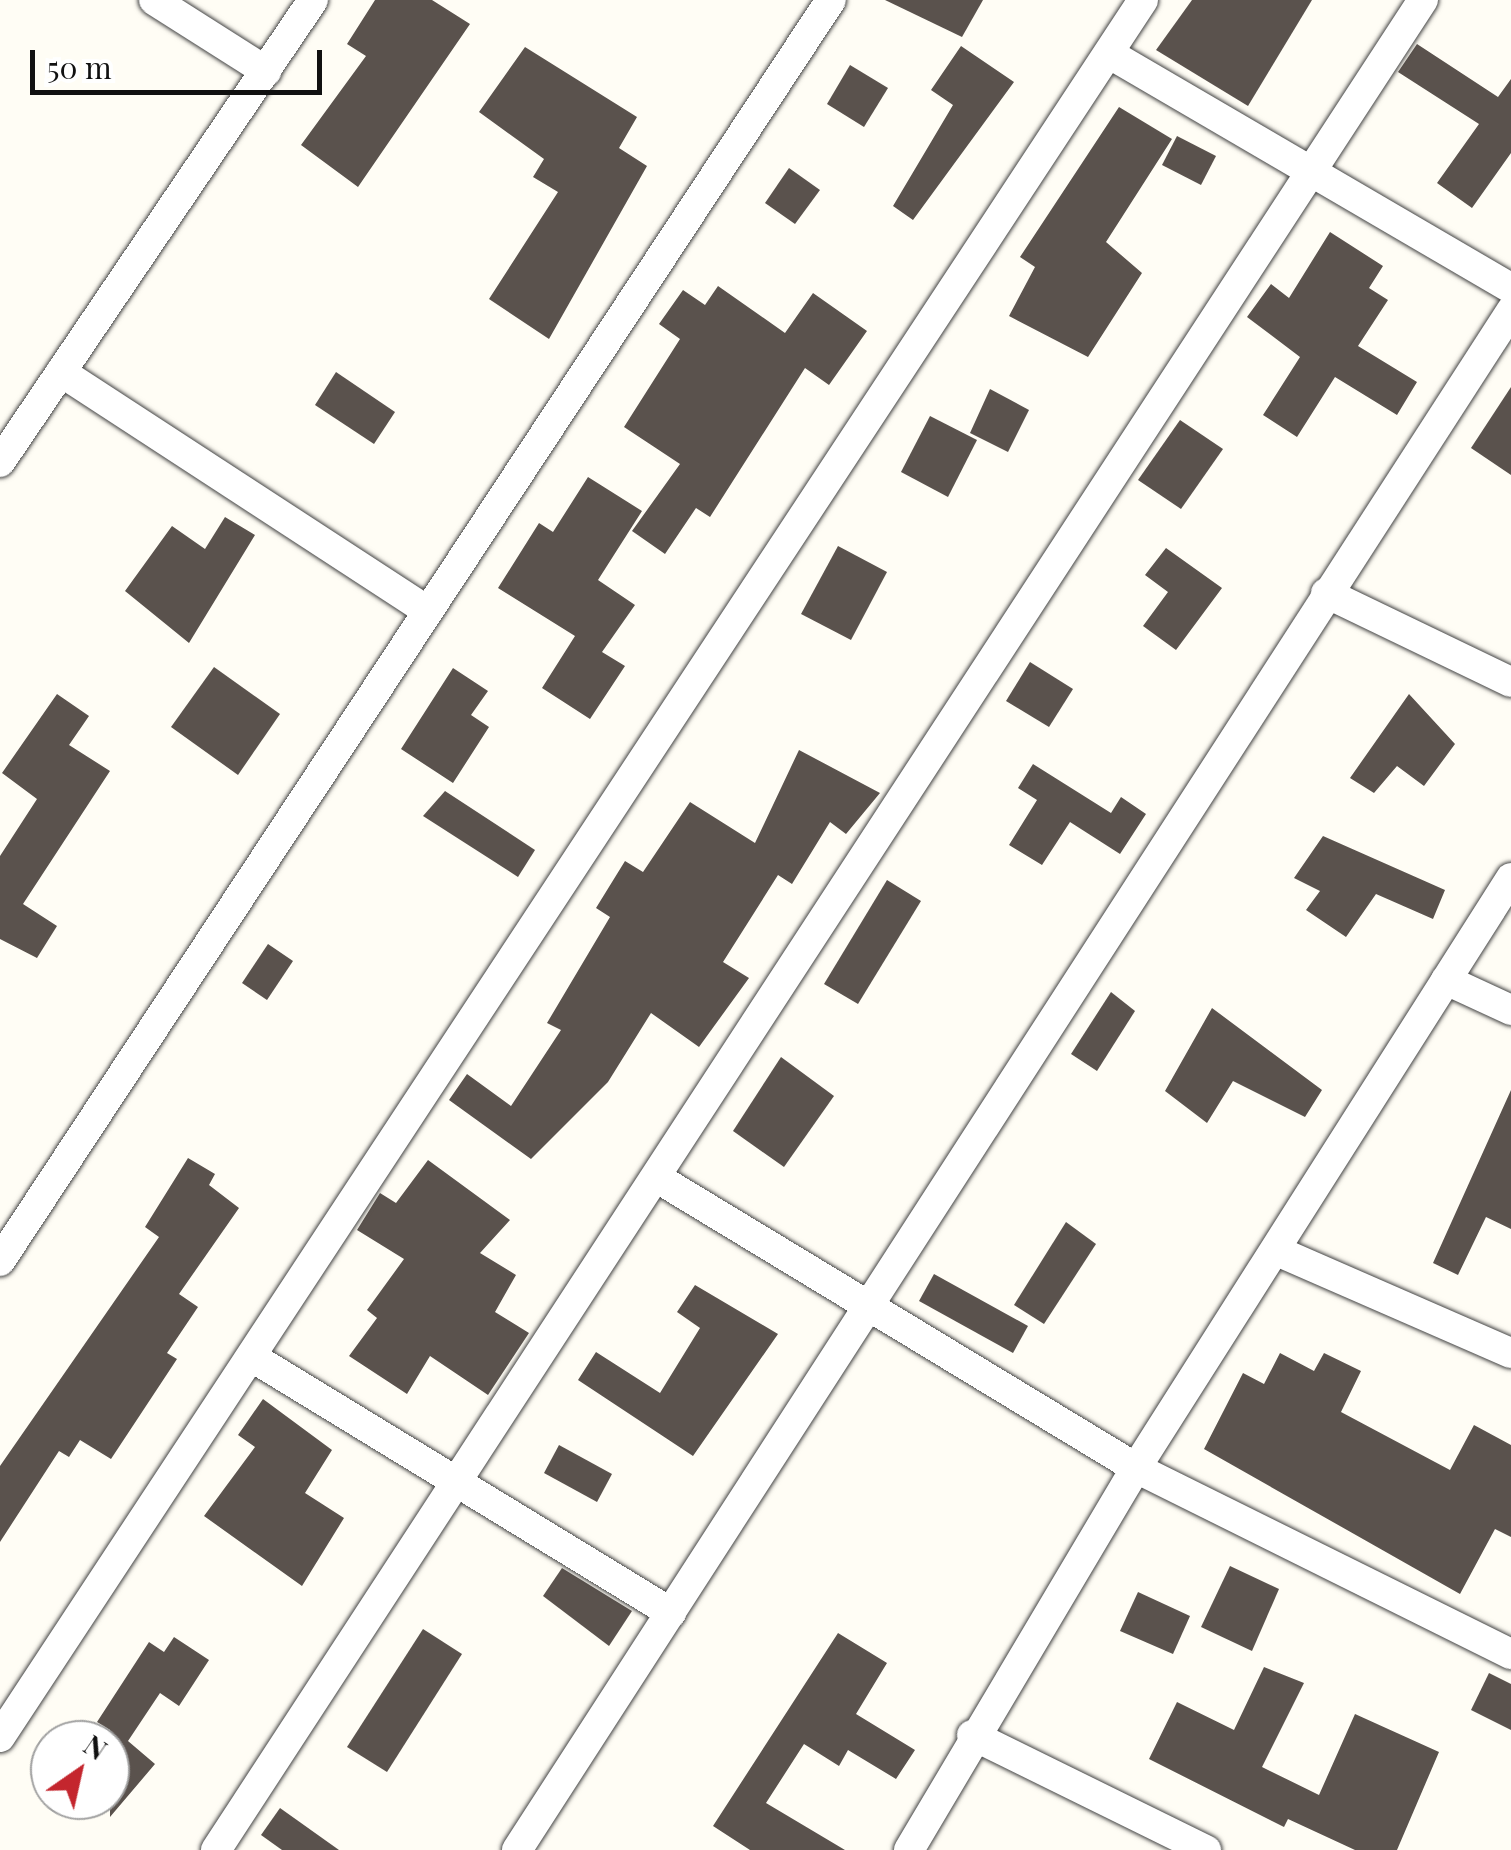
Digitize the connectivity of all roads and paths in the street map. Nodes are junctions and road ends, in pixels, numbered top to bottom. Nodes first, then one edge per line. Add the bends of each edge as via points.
1 (154, 0) edge
2 (314, 0) edge
3 (831, 0) edge
4 (1143, 0) edge
5 (1423, 0) edge
6 (1110, 54) junction
7 (266, 70) junction
8 (1315, 174) junction
9 (1511, 288) edge
10 (1511, 312) edge
11 (60, 372) junction
12 (0, 462) edge
13 (1326, 593) junction
14 (426, 610) junction
15 (1511, 682) edge
16 (1511, 878) edge
17 (1446, 980) junction
18 (1511, 1010) edge
19 (658, 1179) junction
20 (1277, 1251) junction
21 (0, 1261) edge
22 (870, 1307) junction
23 (1511, 1353) edge
24 (252, 1357) junction
25 (1136, 1468) junction
26 (457, 1486) junction
27 (671, 1613) junction
28 (1511, 1654) edge
29 (972, 1735) junction
30 (0, 1737) edge
31 (216, 1850) edge
32 (516, 1850) edge
33 (910, 1850) edge
34 (1206, 1850) edge

1 - 7 street
2 - 7 street
3 - 14 street
4 - 6 street
5 - 8 street
6 - 8 street
6 - 24 street
7 - 11 street
8 - 9 street
8 - 19 street
10 - 13 street
11 - 12 street
11 - 14 street
13 - 15 street
13 - 22 street
14 - 21 street
16 - 17 street
17 - 18 street
17 - 20 street
19 - 22 street
19 - 26 street
20 - 23 street
20 - 25 street
22 - 25 street
22 - 27 street
24 - 26 street
24 - 30 street
25 - 28 street
25 - 29 street
26 - 27 street
26 - 31 street
27 - 32 street
29 - 33 street
29 - 34 street

